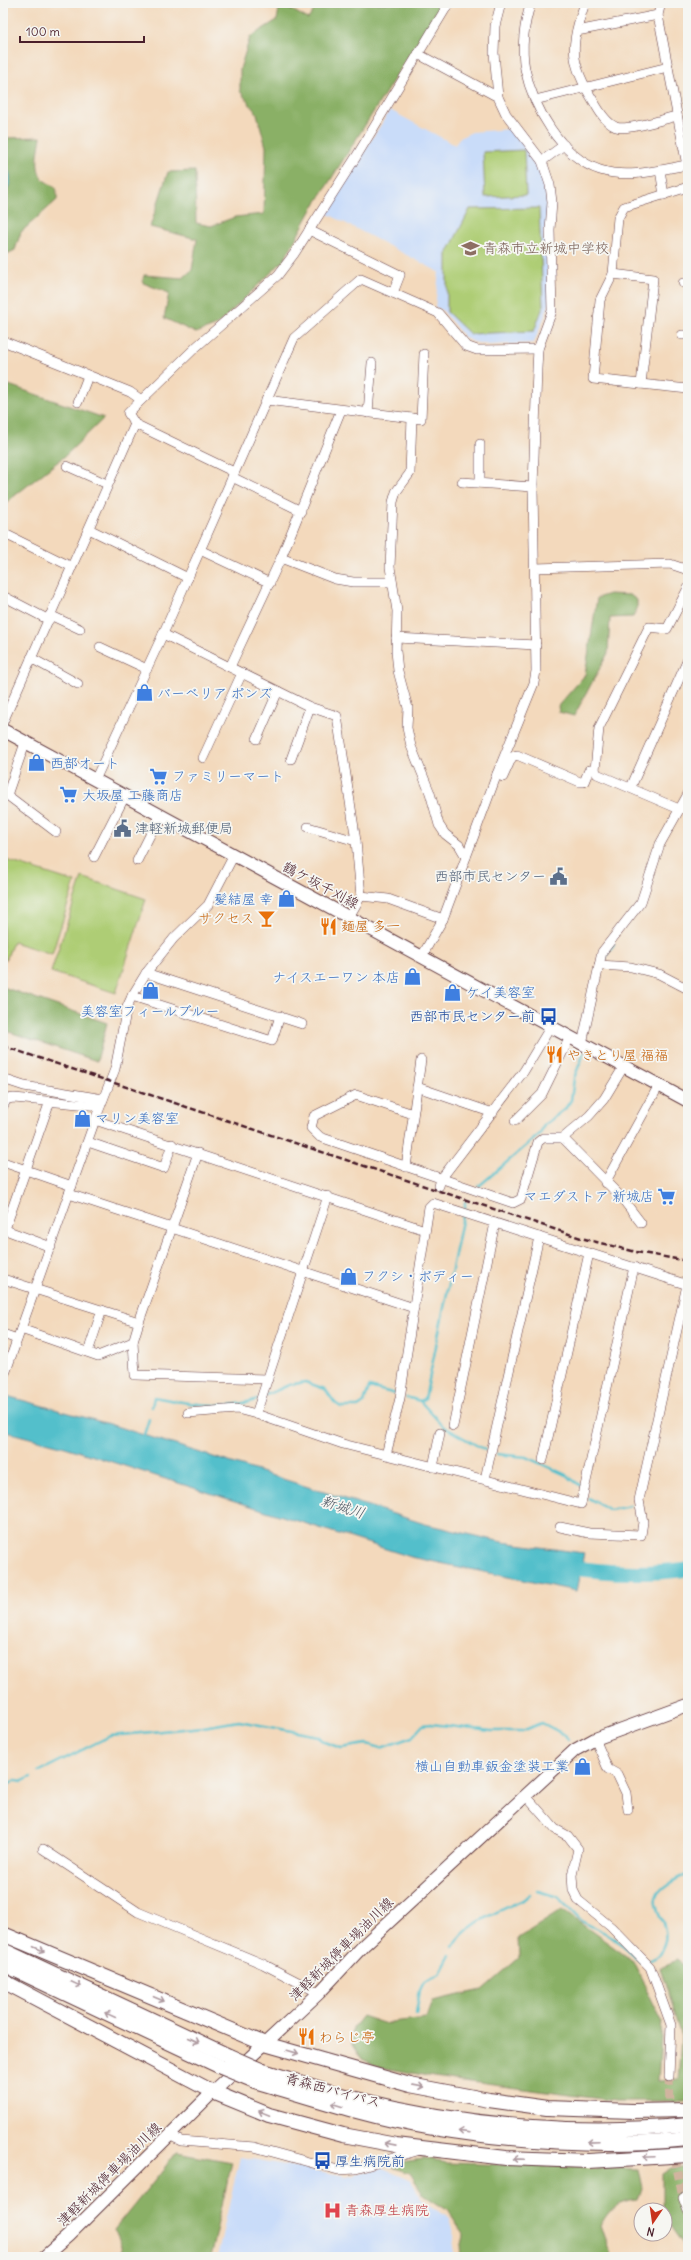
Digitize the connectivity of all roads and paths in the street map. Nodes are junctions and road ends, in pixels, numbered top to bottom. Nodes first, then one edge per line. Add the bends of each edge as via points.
1 (449, 3) edge
2 (500, 3) edge
3 (531, 3) edge
4 (585, 3) edge
5 (661, 3) edge
6 (658, 15) junction
7 (577, 31) junction
8 (418, 54) junction
9 (668, 66) junction
10 (584, 86) junction
11 (498, 97) junction
12 (535, 100) junction
13 (677, 116) junction
14 (564, 145) junction
15 (542, 162) junction
16 (687, 168) edge
17 (660, 170) junction
18 (688, 188) edge
19 (664, 195) junction
20 (309, 230) junction
21 (613, 274) junction
22 (393, 293) junction
23 (3, 341) edge
24 (538, 349) junction
25 (424, 354) dead end
26 (372, 363) dead end
27 (88, 376) junction
28 (641, 384) junction
29 (688, 389) edge
30 (140, 400) junction
31 (266, 400) junction
32 (78, 402) dead end
33 (341, 410) junction
34 (368, 413) junction
35 (412, 418) junction
36 (135, 424) junction
37 (480, 444) dead end
38 (67, 466) dead end
39 (233, 474) junction
40 (462, 482) dead end
41 (480, 483) junction
42 (107, 484) junction
43 (534, 487) junction
44 (301, 512) junction
45 (88, 529) junction
46 (3, 533) edge
47 (200, 550) junction
48 (281, 558) junction
49 (72, 567) junction
50 (535, 568) junction
51 (688, 570) edge
52 (188, 578) junction
53 (392, 582) junction
54 (270, 583) junction
55 (688, 588) edge
56 (3, 596) edge
57 (49, 617) junction
58 (80, 629) dead end
59 (163, 634) junction
60 (396, 638) junction
61 (536, 645) junction
62 (100, 646) dead end
63 (31, 658) junction
64 (688, 659) edge
65 (230, 667) junction
66 (147, 669) junction
67 (242, 673) junction
68 (78, 684) dead end
69 (278, 691) junction
70 (310, 707) junction
71 (3, 722) edge
72 (3, 730) edge
73 (257, 739) dead end
74 (25, 743) junction
75 (203, 758) dead end
76 (291, 759) dead end
77 (595, 770) junction
78 (497, 774) junction
79 (95, 780) junction
80 (631, 787) junction
81 (688, 794) edge
82 (124, 796) junction
83 (679, 809) junction
84 (160, 815) junction
85 (308, 827) dead end
86 (56, 832) dead end
87 (356, 841) junction
88 (234, 855) junction
89 (94, 857) dead end
90 (466, 857) junction
91 (137, 861) dead end
92 (361, 896) junction
93 (349, 917) junction
94 (443, 919) junction
95 (422, 956) junction
96 (599, 965) junction
97 (146, 973) junction
98 (688, 989) edge
99 (132, 996) junction
100 (280, 1016) junction
101 (302, 1024) dead end
102 (551, 1026) junction
103 (570, 1037) junction
104 (582, 1044) junction
105 (421, 1060) dead end
106 (624, 1066) junction
107 (3, 1079) edge
108 (659, 1085) junction
109 (417, 1087) junction
110 (50, 1101) junction
111 (688, 1101) edge
112 (102, 1102) junction
113 (3, 1105) edge
114 (493, 1113) junction
115 (413, 1114) junction
116 (95, 1120) junction
117 (514, 1121) dead end
118 (563, 1138) junction
119 (88, 1142) junction
120 (172, 1144) junction
121 (198, 1152) junction
122 (3, 1162) edge
123 (406, 1167) junction
124 (26, 1170) junction
125 (605, 1182) junction
126 (439, 1186) junction
127 (71, 1190) junction
128 (328, 1196) junction
129 (433, 1203) junction
130 (495, 1223) junction
131 (641, 1223) dead end
132 (171, 1227) junction
133 (4, 1229) edge
134 (425, 1230) junction
135 (539, 1237) junction
136 (51, 1247) junction
137 (589, 1253) junction
138 (634, 1267) junction
139 (303, 1271) junction
140 (3, 1279) edge
141 (687, 1285) edge
142 (35, 1290) junction
143 (414, 1308) junction
144 (102, 1310) junction
145 (139, 1322) junction
146 (21, 1329) junction
147 (3, 1334) edge
148 (17, 1339) junction
149 (133, 1342) junction
150 (88, 1352) junction
151 (3, 1371) edge
152 (268, 1379) junction
153 (188, 1413) dead end
154 (256, 1414) junction
155 (453, 1426) dead end
156 (440, 1433) dead end
157 (386, 1455) junction
158 (543, 1460) dead end
159 (433, 1466) junction
160 (485, 1479) junction
161 (560, 1527) dead end
162 (688, 1705) edge
163 (595, 1739) junction
164 (526, 1796) junction
165 (628, 1810) dead end
166 (43, 1849) dead end
167 (3, 1934) edge
168 (3, 1950) edge
169 (3, 1964) edge
170 (3, 1981) edge
171 (319, 1993) junction
172 (265, 2044) junction
173 (225, 2062) junction
174 (259, 2076) junction
175 (669, 2077) tunnel mouth
176 (213, 2092) junction
177 (688, 2110) edge
178 (688, 2126) edge
179 (169, 2135) junction
180 (688, 2139) edge
181 (423, 2149) junction
182 (688, 2155) edge
183 (683, 2198) tunnel mouth
184 (688, 2211) edge
185 (44, 2257) edge

1 - 8 street
2 - 11 street via 494,32
3 - 12 street via 523,46 525,69
4 - 7 street
5 - 6 street
6 - 7 street
6 - 9 street
7 - 10 street via 574,53 576,68
8 - 11 street
8 - 20 street
9 - 10 street
9 - 13 street
10 - 12 street
10 - 13 street via 599,110 616,126 623,128
11 - 15 street via 506,114
12 - 14 street
13 - 16 street
14 - 15 street
14 - 17 street via 584,162 599,170 628,174
15 - 24 street via 551,191 552,311
16 - 17 street
17 - 19 street
18 - 19 street
19 - 21 street via 624,207 618,218
20 - 22 street via 400,275
20 - 30 street via 278,275
21 - 28 street via 653,279
21 - 28 street via 600,300 593,379
22 - 24 street via 438,313 466,346 477,350
22 - 31 street via 361,280 351,287 294,338
23 - 27 street
24 - 43 street
25 - 35 street via 421,419
26 - 34 street
27 - 30 street via 130,392
27 - 32 street
28 - 29 street
30 - 36 street via 128,413
31 - 33 street
31 - 39 street
33 - 34 street
33 - 44 street
34 - 35 street
35 - 53 street via 410,473 396,492 393,502 390,567
36 - 39 street
36 - 42 street
37 - 41 street
38 - 42 street
39 - 44 street
39 - 47 street
40 - 41 street
41 - 43 street
42 - 45 street
43 - 50 street
44 - 48 street
45 - 49 street
45 - 52 street
46 - 49 street
47 - 52 street
47 - 54 street
48 - 53 street via 335,579 353,582
48 - 54 street
49 - 57 street
50 - 51 street via 670,564
50 - 61 street
52 - 59 street
53 - 60 street via 397,611
54 - 65 street
55 - 77 street via 667,629 649,627 599,728
56 - 57 street
57 - 58 street
57 - 63 street
59 - 65 street
59 - 66 street
60 - 61 street
60 - 90 street via 398,671 408,708 407,728 411,746 430,793 439,825
61 - 78 street via 534,683
62 - 66 street
63 - 68 street
63 - 71 street
64 - 80 street
65 - 67 street
66 - 79 street
67 - 69 street
67 - 75 street
69 - 70 street
69 - 73 street
70 - 76 street
70 - 87 street via 338,716
72 - 74 main road, 鶴ケ坂千刈線
74 - 79 main road, 鶴ケ坂千刈線
74 - 86 street via 7,795
77 - 78 street via 589,770 584,782 580,782 517,755 512,757 503,777
77 - 80 street via 597,774
78 - 90 street
79 - 82 main road, 鶴ケ坂千刈線
80 - 83 street
81 - 83 street
82 - 84 main road, 鶴ケ坂千刈線
82 - 89 street
83 - 96 street via 660,844 641,902 602,952
84 - 88 main road, 鶴ケ坂千刈線
84 - 91 street
85 - 87 street
87 - 92 street
88 - 93 main road, 鶴ケ坂千刈線
88 - 97 street via 208,905 174,938
90 - 94 street
92 - 93 street
92 - 94 street via 388,899
93 - 95 main road, 鶴ケ坂千刈線
94 - 95 street
95 - 102 main road, 鶴ケ坂千刈線
96 - 98 street via 631,967 659,974
96 - 104 street
97 - 99 street
97 - 100 street
99 - 100 street via 272,1041
99 - 112 street via 127,1007 115,1069
100 - 101 street
102 - 103 main road, 鶴ケ坂千刈線
102 - 114 street via 524,1071
103 - 104 main road, 鶴ケ坂千刈線
103 - 117 street via 542,1094
104 - 106 main road, 鶴ケ坂千刈線
105 - 109 street
106 - 108 main road, 鶴ケ坂千刈線
106 - 118 street via 604,1099
107 - 112 street via 24,1086
108 - 111 main road, 鶴ケ坂千刈線
108 - 125 street
109 - 114 street
109 - 115 street
110 - 112 street
110 - 113 street via 14,1098 7,1099
110 - 124 street
112 - 116 street
114 - 126 street
115 - 123 street
115 - 123 street via 356,1095 314,1116 311,1128 320,1137
116 - 119 street
116 - 120 street
118 - 125 street
118 - 126 street via 543,1138 538,1142 521,1199 513,1203
119 - 120 street via 164,1168
119 - 127 street
120 - 121 street
121 - 128 street
121 - 132 street
122 - 124 street
123 - 126 street
124 - 127 street
124 - 133 street
125 - 131 street via 621,1197
126 - 129 street
127 - 132 street
127 - 136 street
128 - 134 street
128 - 139 street
129 - 130 street
129 - 134 street via 429,1207
130 - 135 street
130 - 155 street
132 - 139 street
132 - 145 street
133 - 136 street
134 - 143 street
135 - 137 street
135 - 160 street
136 - 142 street
137 - 138 street
137 - 158 street
138 - 141 street
138 - 160 street via 581,1504
139 - 143 street
139 - 152 street
140 - 142 street
141 - 161 street via 639,1500 643,1522 641,1536 589,1534
142 - 144 street
142 - 146 street
143 - 157 street via 400,1398
144 - 145 street
144 - 150 street
145 - 149 street
146 - 148 street
146 - 150 street
147 - 148 street
148 - 151 street via 6,1371
149 - 150 street via 98,1356
149 - 152 street via 135,1375
152 - 154 street
153 - 154 street via 237,1409
154 - 157 street via 343,1444
156 - 159 street
157 - 159 street
159 - 160 street
162 - 163 main road, 津軽新城停車場油川線
163 - 164 main road, 津軽新城停車場油川線 via 575,1750
163 - 165 street via 608,1769 617,1774 626,1793
164 - 171 main road, 津軽新城停車場油川線 via 397,1914
164 - 175 street via 555,1829 568,1836 578,1849 572,1875 573,1890 578,1900 611,1927 650,1967 671,2025
166 - 171 street via 138,1912 263,1964
167 -> 172 highway
168 -> 173 highway, 青森西バイパス
173 -> 169 highway, 青森西バイパス
170 - 176 highway
171 - 172 main road, 津軽新城停車場油川線
172 - 176 main road, 津軽新城停車場油川線
172 -> 177 highway via 410,2085 489,2100 547,2108
173 - 174 highway, 青森西バイパス, bridge
174 - 178 highway, 青森西バイパス via 356,2099 454,2118 553,2129 654,2129
180 -> 174 highway, 青森西バイパス via 581,2143 428,2127 351,2110
176 - 179 main road, 津軽新城停車場油川線
181 -> 176 highway via 343,2135 269,2115
179 - 181 street via 181,2141 254,2147 338,2170 356,2169
179 - 185 main road, 津軽新城停車場油川線
182 -> 181 highway via 588,2160 506,2158
183 - 184 street

